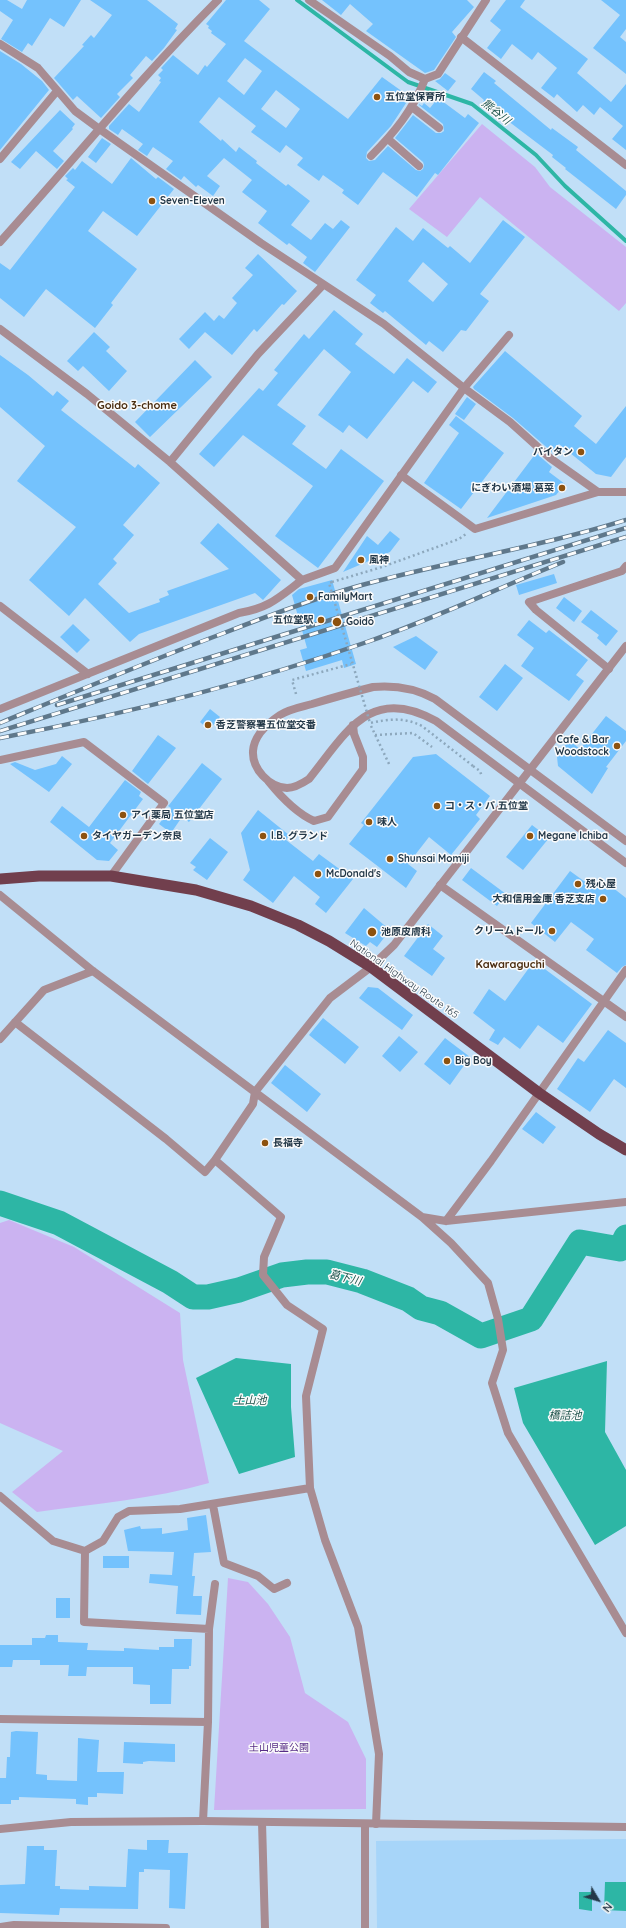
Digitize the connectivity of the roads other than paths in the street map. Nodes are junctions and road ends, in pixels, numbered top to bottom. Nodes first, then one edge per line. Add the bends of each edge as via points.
1 (218, 0) edge
2 (309, 0) edge
3 (486, 0) edge
4 (461, 37) junction
5 (0, 44) edge
6 (425, 79) junction
7 (57, 91) junction
8 (412, 107) junction
9 (98, 128) junction
10 (439, 128) dead end
11 (388, 139) junction
12 (371, 156) dead end
13 (0, 159) edge
14 (626, 165) edge
15 (419, 166) dead end
16 (0, 242) edge
17 (323, 284) junction
18 (0, 329) edge
19 (509, 335) dead end
20 (464, 388) junction
21 (170, 462) junction
22 (401, 475) junction
23 (598, 492) junction
24 (626, 492) edge
25 (626, 566) edge
26 (302, 580) junction
27 (0, 606) edge
28 (626, 646) edge
29 (609, 669) junction
30 (88, 674) junction
31 (0, 709) edge
32 (353, 725) junction
33 (0, 760) edge
34 (531, 770) junction
35 (269, 782) junction
36 (520, 784) junction
37 (626, 841) edge
38 (626, 863) edge
39 (111, 876) junction
40 (0, 879) edge
41 (440, 885) junction
42 (0, 895) edge
43 (371, 967) junction
44 (626, 970) edge
45 (93, 971) junction
46 (603, 1002) junction
47 (626, 1017) edge
48 (16, 1022) junction
49 (0, 1040) edge
50 (255, 1092) junction
51 (539, 1093) junction
52 (626, 1150) edge
53 (215, 1160) junction
54 (626, 1202) edge
55 (422, 1217) junction
56 (446, 1221) junction
57 (310, 1488) junction
58 (0, 1496) edge
59 (213, 1504) junction
60 (84, 1551) junction
61 (287, 1583) dead end
62 (215, 1584) dead end
63 (210, 1629) junction
64 (626, 1633) edge
65 (0, 1719) edge
66 (208, 1722) junction
67 (203, 1821) junction
68 (262, 1822) junction
69 (365, 1824) junction
70 (376, 1824) junction
71 (626, 1827) edge
72 (0, 1829) edge
73 (0, 1927) edge
74 (166, 1928) edge
75 (265, 1928) edge
76 (365, 1928) edge

1 - 9 street
2 - 6 street via 409,72
3 - 4 street
4 - 6 street via 438,74
4 - 14 street
5 - 7 street via 38,68
6 - 8 street via 418,99
7 - 9 street via 75,110
7 - 13 street
8 - 10 street
8 - 11 street
9 - 16 street
9 - 17 street
11 - 12 street
11 - 15 street
17 - 20 street via 384,324
17 - 21 street via 258,354
18 - 21 street via 87,394
19 - 20 street
20 - 22 street
20 - 23 street via 510,422 550,458
21 - 26 street
22 - 23 street via 475,529
22 - 26 street via 335,568
23 - 24 street
25 - 29 street via 622,571 529,602
26 - 30 street via 259,610 239,613
27 - 30 street
28 - 29 street
29 - 34 street
30 - 31 street
32 - 35 street via 309,779 288,788
32 - 35 street via 363,757 363,769 328,817 314,821 307,818 285,801
32 - 36 street via 363,716 376,710 405,708 421,712
33 - 39 street via 84,742 164,803
34 - 35 street via 435,699 407,687 389,685 373,687 281,714 256,741 253,751 255,764
34 - 36 street
34 - 37 street
36 - 38 street
36 - 41 street
39 - 40 highway, National Highway Route 165
39 - 43 highway, National Highway Route 165 via 196,890 251,906 298,925
41 - 43 street via 394,945
41 - 46 street
42 - 45 street
43 - 50 street via 330,998
43 - 51 highway, National Highway Route 165
44 - 46 street
45 - 48 street via 44,990
45 - 50 street
46 - 47 street
46 - 51 street
48 - 49 street
48 - 53 street via 166,1138 205,1172
50 - 53 street via 253,1104
50 - 55 street
51 - 52 highway, National Highway Route 165
51 - 56 street
53 - 57 street via 281,1217 264,1257 262,1275 287,1305 323,1329 306,1396
54 - 56 street
55 - 56 street
55 - 64 street via 451,1243 488,1283 503,1350 492,1383 508,1433
57 - 59 street
57 - 70 street via 325,1540 358,1627 379,1754
58 - 60 street via 53,1541
59 - 60 street via 180,1509 129,1511 118,1517 103,1541
59 - 61 street via 224,1562 258,1576 274,1589
60 - 63 street via 84,1622
62 - 63 street
63 - 66 street
65 - 66 street
66 - 67 street
67 - 68 street
67 - 72 street via 71,1822
68 - 69 street
68 - 75 street
69 - 70 street
69 - 76 street
70 - 71 street
73 - 74 street via 14,1925

